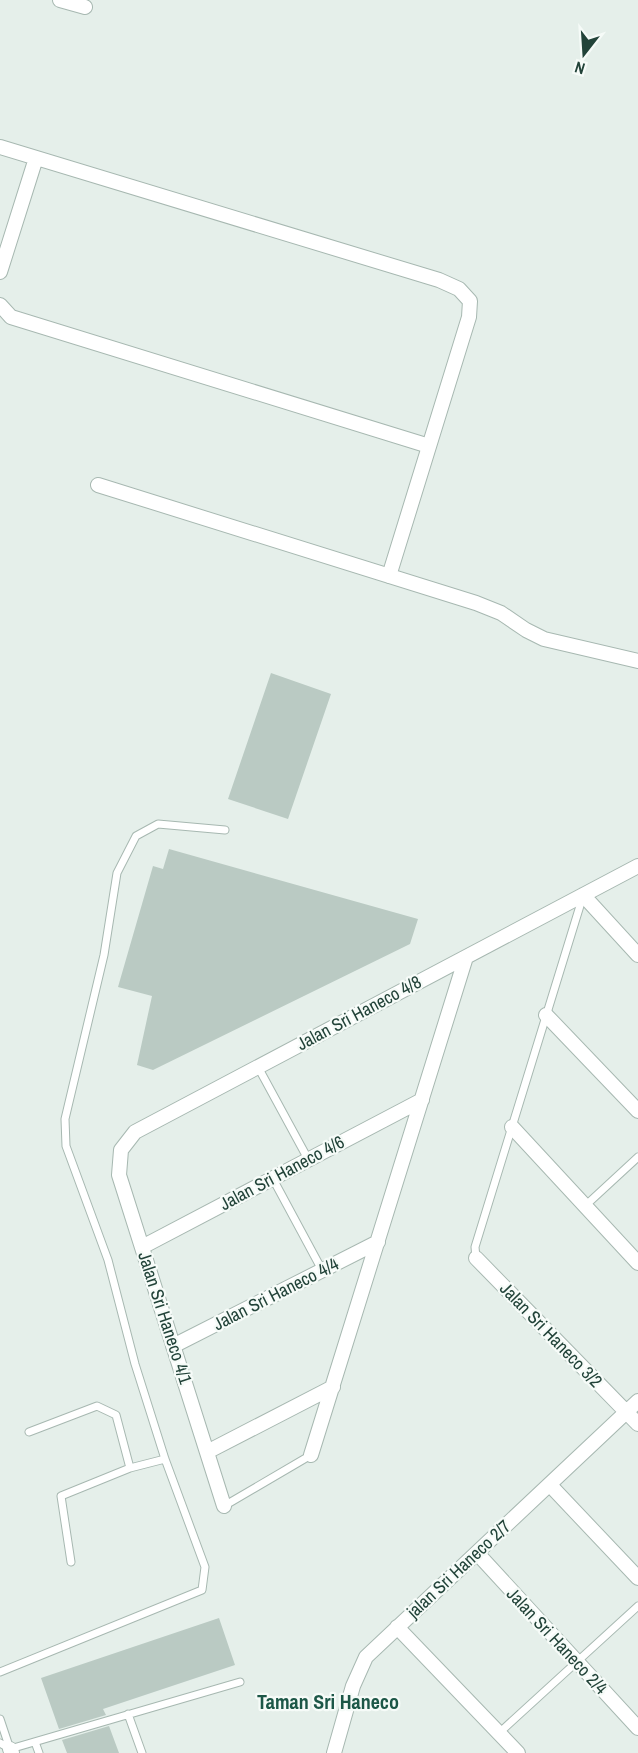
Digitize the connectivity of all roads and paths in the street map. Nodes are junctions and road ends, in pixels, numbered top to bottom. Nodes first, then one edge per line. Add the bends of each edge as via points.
1 (60, 0) edge
2 (85, 7) dead end
3 (0, 147) edge
4 (36, 158) junction
5 (6, 235) edge
6 (0, 272) edge
7 (0, 305) edge
8 (429, 446) junction
9 (98, 485) dead end
10 (389, 576) junction
11 (638, 661) edge
12 (225, 830) dead end
13 (638, 866) edge
14 (583, 895) junction
15 (638, 955) edge
16 (466, 957) junction
17 (546, 1015) junction
18 (258, 1067) junction
19 (422, 1100) junction
20 (638, 1111) edge
21 (512, 1127) junction
22 (135, 1132) joint
23 (638, 1157) edge
24 (308, 1159) junction
25 (273, 1179) junction
26 (585, 1206) junction
27 (378, 1242) junction
28 (142, 1247) junction
29 (476, 1258) joint
30 (638, 1263) edge
31 (322, 1270) junction
32 (173, 1346) junction
33 (333, 1387) junction
34 (638, 1401) edge
35 (627, 1412) junction
36 (638, 1424) edge
37 (29, 1432) dead end
38 (207, 1452) junction
39 (311, 1455) joint
40 (165, 1459) junction
41 (130, 1468) junction
42 (550, 1485) junction
43 (224, 1506) joint
44 (477, 1553) junction
45 (71, 1562) dead end
46 (638, 1578) edge
47 (638, 1606) edge
48 (398, 1627) junction
49 (577, 1662) junction
50 (0, 1672) edge
51 (240, 1682) dead end
52 (128, 1714) junction
53 (0, 1719) edge
54 (638, 1728) edge
55 (499, 1733) junction
56 (34, 1742) junction
57 (7, 1748) edge
58 (39, 1753) edge
59 (142, 1753) edge
60 (334, 1753) edge
61 (518, 1753) edge

1 - 2 street
3 - 4 street
4 - 5 street
4 - 8 street via 459,289 470,302 469,317
5 - 6 street
7 - 8 street via 11,317
8 - 10 street
9 - 10 street
10 - 11 street via 501,613 544,639
12 - 40 lane via 158,824 136,836 117,873 104,955 65,1119 66,1146 108,1260
13 - 14 street, Jalan Sri Haneco 4/8
14 - 15 street
14 - 16 street, Jalan Sri Haneco 4/8
14 - 17 lane
16 - 18 street, Jalan Sri Haneco 4/8
16 - 19 street
17 - 20 street
17 - 21 lane
18 - 22 street, Jalan Sri Haneco 4/8
18 - 24 lane
19 - 24 street, Jalan Sri Haneco 4/6
19 - 27 street
21 - 26 street
21 - 29 lane via 475,1247
22 - 28 street, Jalan Sri Haneco 4/1 via 121,1150 120,1174
23 - 26 lane
24 - 25 street, Jalan Sri Haneco 4/6
25 - 28 street, Jalan Sri Haneco 4/6
25 - 31 lane
26 - 30 street
27 - 31 street, Jalan Sri Haneco 4/4
27 - 33 street
28 - 32 street, Jalan Sri Haneco 4/1
29 - 35 street, Jalan Sri Haneco 3/2
31 - 32 street, Jalan Sri Haneco 4/4
32 - 38 street, Jalan Sri Haneco 4/1
33 - 38 street
33 - 39 street
34 - 35 street, jalan Sri Haneco 2/7
35 - 36 street, Jalan Sri Haneco 3/2
35 - 42 street, jalan Sri Haneco 2/7
37 - 41 lane via 97,1406 116,1415
38 - 43 street, Jalan Sri Haneco 4/1
39 - 43 lane
40 - 41 lane
40 - 50 lane via 205,1567 202,1590
41 - 45 lane via 61,1496
42 - 44 street, jalan Sri Haneco 2/7
42 - 46 street
44 - 48 street, jalan Sri Haneco 2/7
44 - 49 street, Jalan Sri Haneco 2/4
47 - 49 lane
48 - 55 street
48 - 60 street, jalan Sri Haneco 2/7 via 366,1657 353,1686
49 - 54 street, Jalan Sri Haneco 2/4
49 - 55 lane
51 - 52 lane
52 - 56 lane
52 - 59 lane
53 - 57 lane
55 - 61 street
56 - 57 lane
56 - 58 lane

